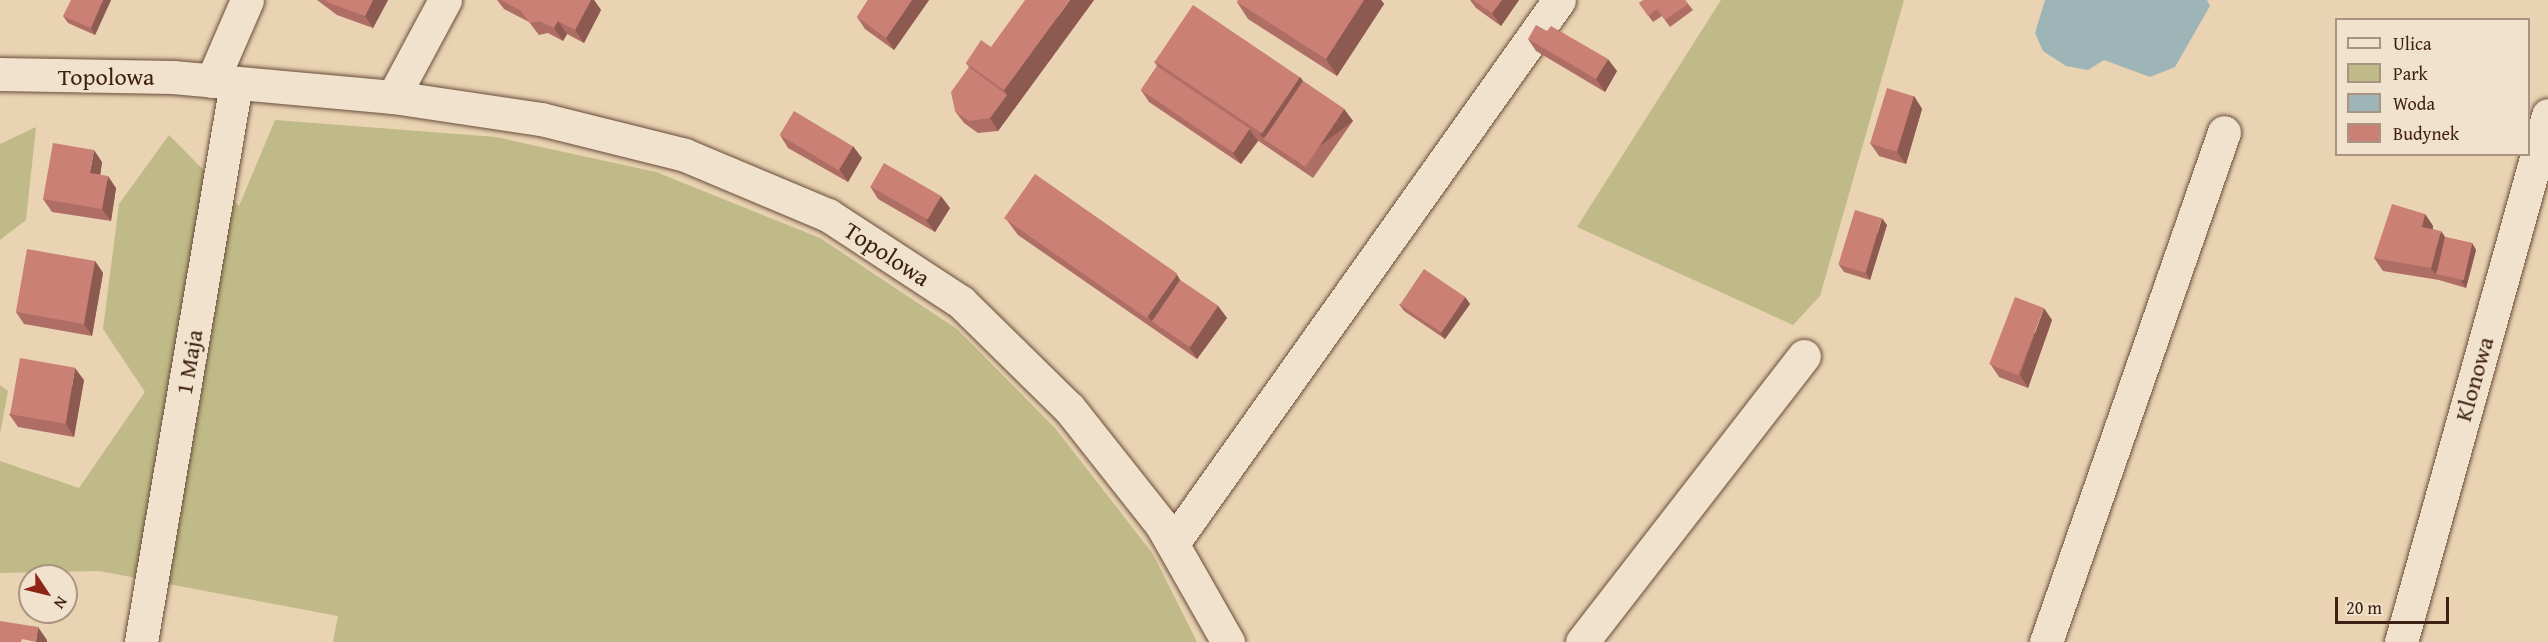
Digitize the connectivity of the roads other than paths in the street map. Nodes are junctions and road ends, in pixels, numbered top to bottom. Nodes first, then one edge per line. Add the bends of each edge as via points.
1 (247, 0) edge
2 (445, 0) edge
3 (1559, 0) edge
4 (0, 74) edge
5 (224, 82) junction
6 (393, 97) junction
7 (2548, 116) edge
8 (2224, 132) dead end
9 (1804, 356) dead end
10 (1173, 543) junction
11 (141, 642) edge
12 (1228, 642) edge
13 (1582, 642) edge
14 (2046, 642) edge
15 (2401, 642) edge

1 - 5 street
2 - 6 street
3 - 10 street
4 - 5 street, Topolowa
5 - 6 street, Topolowa
5 - 11 street, 1 Maja
6 - 10 street, Topolowa via 541,119 685,155 828,215 961,302 1069,408
7 - 15 street, Klonowa
8 - 14 street
9 - 13 street
10 - 12 street, Topolowa

